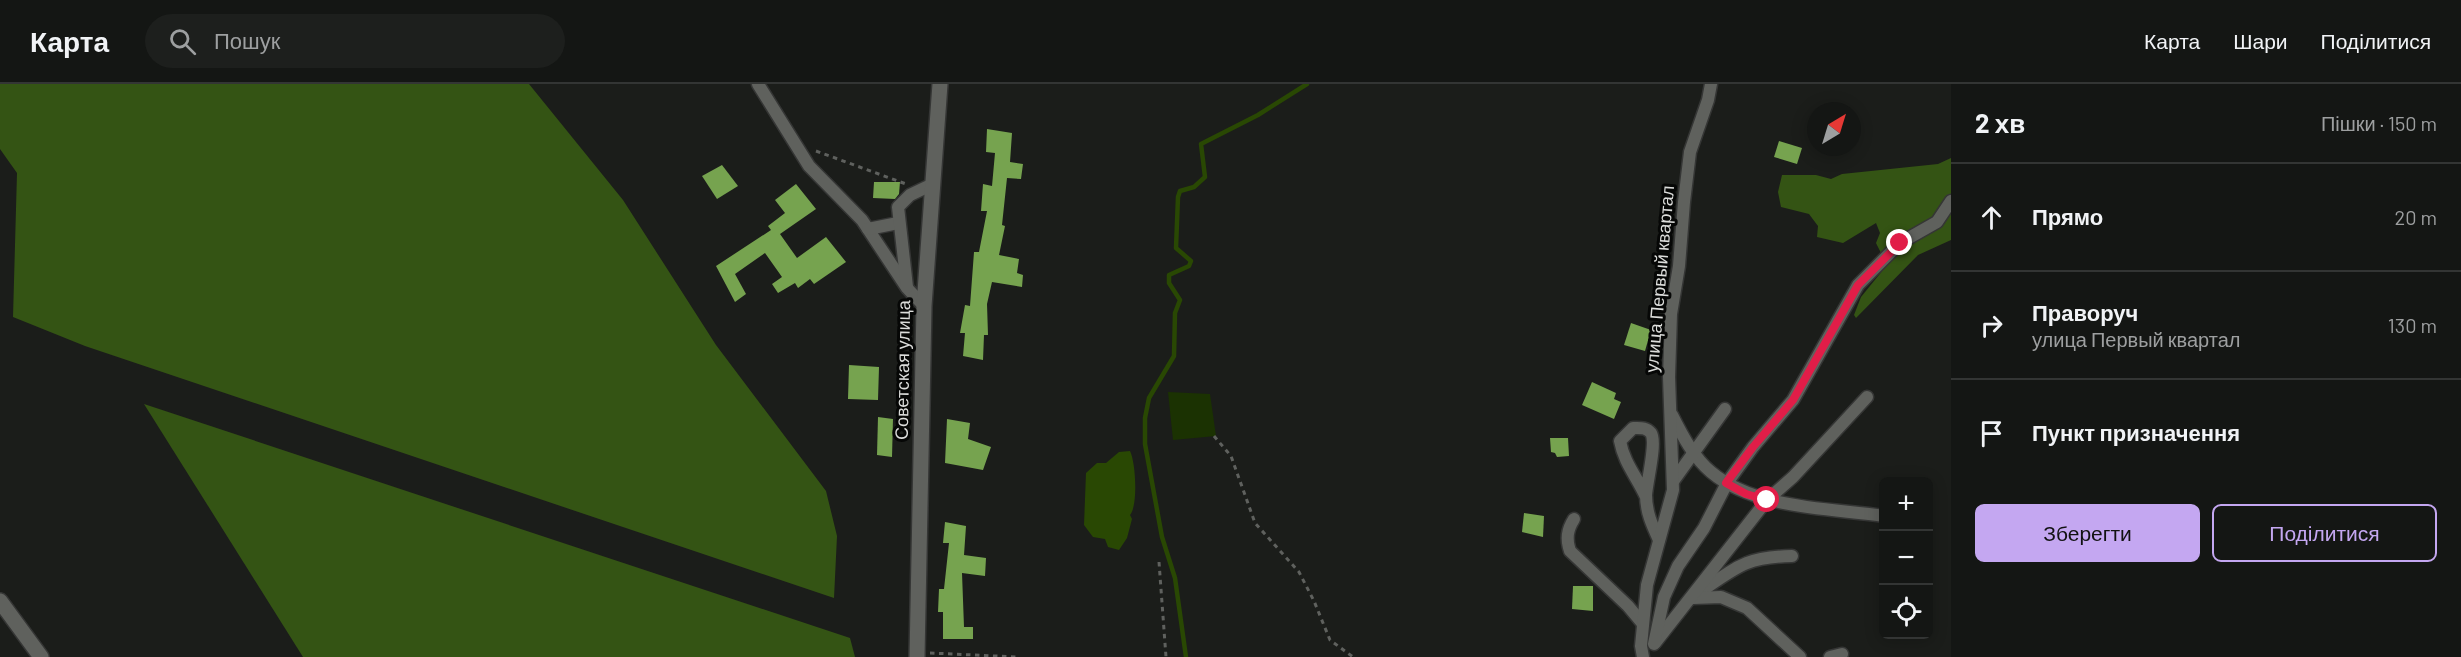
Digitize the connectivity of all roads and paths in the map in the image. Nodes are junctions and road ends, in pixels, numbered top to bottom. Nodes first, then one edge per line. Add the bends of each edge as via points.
1 (758, 84) edge
2 (940, 84) edge
3 (1711, 84) edge
4 (795, 143) junction
5 (927, 186) junction
6 (1951, 201) edge
7 (898, 223) junction
8 (868, 229) junction
9 (907, 288) junction
10 (924, 306) junction
11 (1867, 397) dead end
12 (1725, 409) dead end
13 (1670, 411) junction
14 (1214, 436) dead end
15 (1694, 452) junction
16 (1673, 481) junction
17 (1726, 483) junction
18 (1646, 497) junction
19 (1767, 500) junction
20 (1879, 515) edge
21 (1574, 519) dead end
22 (1659, 540) junction
23 (1792, 556) dead end
24 (1159, 562) dead end
25 (1693, 598) junction
26 (0, 601) edge
27 (1643, 624) junction
28 (1654, 644) junction
29 (917, 655) edge
30 (41, 657) edge
31 (1017, 657) edge
32 (1166, 657) edge
33 (1353, 657) edge
34 (1643, 657) edge
35 (1648, 657) edge
36 (1800, 657) edge

1 - 4 street
2 - 5 main road, Советская улица
3 - 13 street, улица Первый квартал via 1690,152 1671,314
4 - 5 path
4 - 8 street via 809,166
5 - 7 street via 898,207
5 - 10 main road, Советская улица
6 - 17 street via 1937,222 1900,243 1858,285 1793,400
7 - 8 street
7 - 9 street
8 - 9 street
9 - 10 street
10 - 29 main road, Советская улица
11 - 19 street
12 - 15 street
13 - 15 street
13 - 16 street, улица Первый квартал
14 - 33 path via 1231,456 1255,523 1299,572 1330,640
15 - 16 street
15 - 17 street
16 - 22 street, улица Первый квартал
17 - 19 street
17 - 28 street via 1664,597
18 - 18 street via 1654,442 1644,428 1633,428 1620,441 1623,459
18 - 22 street via 1650,521
19 - 20 street
19 - 25 street
21 - 27 street via 1567,541 1570,551
22 - 27 street, улица Первый квартал via 1647,585
23 - 25 street via 1761,557 1735,568
24 - 32 path
25 - 28 street
25 - 36 street via 1721,597 1747,608
26 - 30 main road
27 - 34 street, улица Первый квартал
28 - 35 street
29 - 31 path

